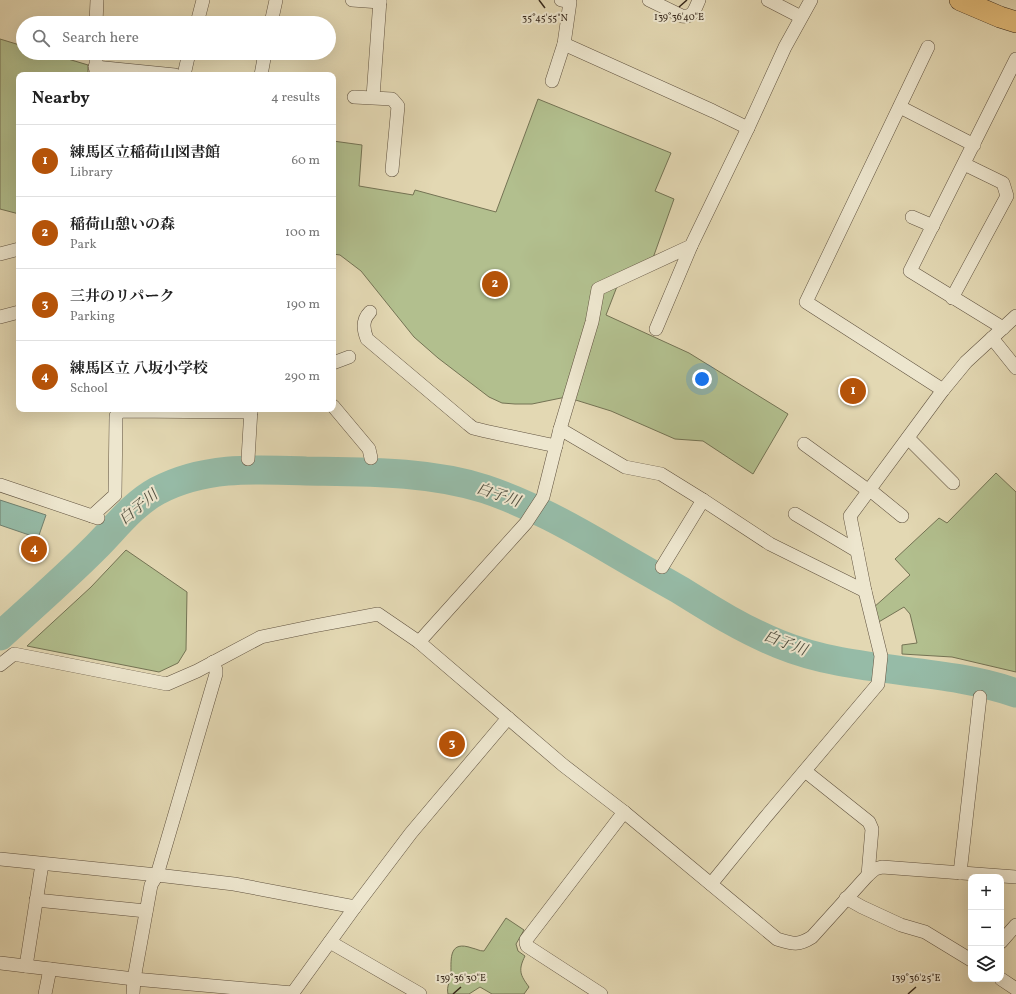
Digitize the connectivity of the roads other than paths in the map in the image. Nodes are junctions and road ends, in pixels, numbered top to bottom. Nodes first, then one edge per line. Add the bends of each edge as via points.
1 (97, 0) edge
2 (202, 0) edge
3 (276, 0) edge
4 (352, 0) edge
5 (561, 0) edge
6 (649, 0) edge
7 (699, 0) edge
8 (768, 0) edge
9 (811, 0) edge
10 (960, 0) edge
11 (380, 1) edge
12 (96, 16) edge
13 (199, 16) edge
14 (273, 16) edge
15 (801, 17) junction
16 (1016, 22) edge
17 (564, 44) junction
18 (928, 47) dead end
19 (96, 60) edge
20 (187, 60) edge
21 (263, 60) edge
22 (1016, 60) edge
23 (95, 71) edge
24 (115, 72) edge
25 (185, 72) edge
26 (261, 72) edge
27 (552, 81) dead end
28 (354, 97) dead end
29 (373, 98) junction
30 (900, 107) junction
31 (748, 128) junction
32 (974, 144) junction
33 (964, 164) junction
34 (392, 170) dead end
35 (912, 217) dead end
36 (933, 226) junction
37 (691, 246) junction
38 (16, 250) edge
39 (0, 254) edge
40 (952, 298) junction
41 (370, 312) dead end
42 (16, 313) edge
43 (1016, 316) edge
44 (0, 317) edge
45 (1003, 328) junction
46 (656, 329) dead end
47 (992, 338) junction
48 (349, 357) dead end
49 (336, 362) edge
50 (1016, 368) edge
51 (943, 390) junction
52 (336, 410) edge
53 (119, 412) edge
54 (251, 412) edge
55 (560, 429) junction
56 (908, 438) junction
57 (804, 444) dead end
58 (556, 446) junction
59 (371, 458) dead end
60 (248, 459) dead end
61 (953, 483) dead end
62 (0, 485) edge
63 (869, 490) junction
64 (703, 500) junction
65 (795, 514) dead end
66 (902, 516) dead end
67 (857, 551) junction
68 (662, 567) dead end
69 (864, 591) junction
70 (419, 642) junction
71 (213, 662) junction
72 (0, 665) edge
73 (980, 698) dead end
74 (508, 718) junction
75 (805, 771) junction
76 (624, 812) junction
77 (0, 859) edge
78 (42, 864) junction
79 (960, 873) junction
80 (157, 875) junction
81 (868, 875) junction
82 (1016, 877) edge
83 (711, 884) junction
84 (846, 898) junction
85 (36, 900) junction
86 (355, 907) junction
87 (146, 911) junction
88 (330, 942) junction
89 (968, 958) edge
90 (0, 963) edge
91 (26, 966) junction
92 (50, 969) junction
93 (134, 979) junction
94 (1004, 982) edge
95 (1016, 989) edge
96 (45, 994) edge
97 (133, 994) edge
98 (292, 994) edge
99 (420, 994) edge
100 (601, 994) edge

1 - 12 street
2 - 13 street
3 - 14 street
4 - 11 street
5 - 17 street via 570,2
6 - 7 street via 688,17
8 - 15 street
9 - 15 street
10 - 16 main road
11 - 29 street
15 - 31 street
17 - 27 street
17 - 31 street
18 - 30 street
19 - 23 street
20 - 25 street
21 - 26 street
22 - 32 street
23 - 24 street
28 - 29 street
29 - 34 street via 392,98 398,106
30 - 32 street
30 - 51 street via 806,302
31 - 37 street
32 - 33 street
33 - 36 street
33 - 40 street via 1003,183 1007,196
35 - 36 street
36 - 40 street via 910,271
37 - 46 street
37 - 55 street via 598,289 592,322
38 - 39 street
40 - 45 street
41 - 58 street via 364,322 364,332 368,339 473,428
42 - 44 street
43 - 45 street
45 - 47 street
47 - 50 street
47 - 51 street via 966,362
48 - 49 street
51 - 56 street
52 - 59 street via 369,449
53 - 62 street via 116,416 114,495 95,517
54 - 60 street
55 - 58 street
55 - 64 street via 625,467 661,474
56 - 61 street
56 - 63 street
57 - 63 street
58 - 70 street via 541,500 527,521
63 - 66 street
63 - 67 street via 850,516
64 - 68 street
64 - 69 street via 770,544
65 - 67 street
67 - 69 street
69 - 75 street via 881,656 878,684
70 - 71 street via 378,614 261,637
70 - 74 street
71 - 72 street via 167,684 14,654
71 - 80 street via 216,674
73 - 79 street
74 - 76 street
74 - 86 street via 411,833
75 - 81 street via 869,822 872,829
75 - 83 street
76 - 83 street
76 - 100 street via 526,940 527,946
77 - 78 street
78 - 80 street
78 - 85 street
79 - 81 street via 882,867
79 - 82 street
80 - 86 street via 234,884
80 - 87 street via 151,884
81 - 84 street
83 - 84 street via 777,939 792,944 802,943 812,937
84 - 89 street via 901,925 925,932
85 - 87 street
85 - 91 street
86 - 88 street
87 - 93 street
88 - 98 street
88 - 99 street
90 - 91 street
91 - 92 street
92 - 93 street
92 - 96 street
93 - 97 street
93 - 98 street
94 - 95 street

